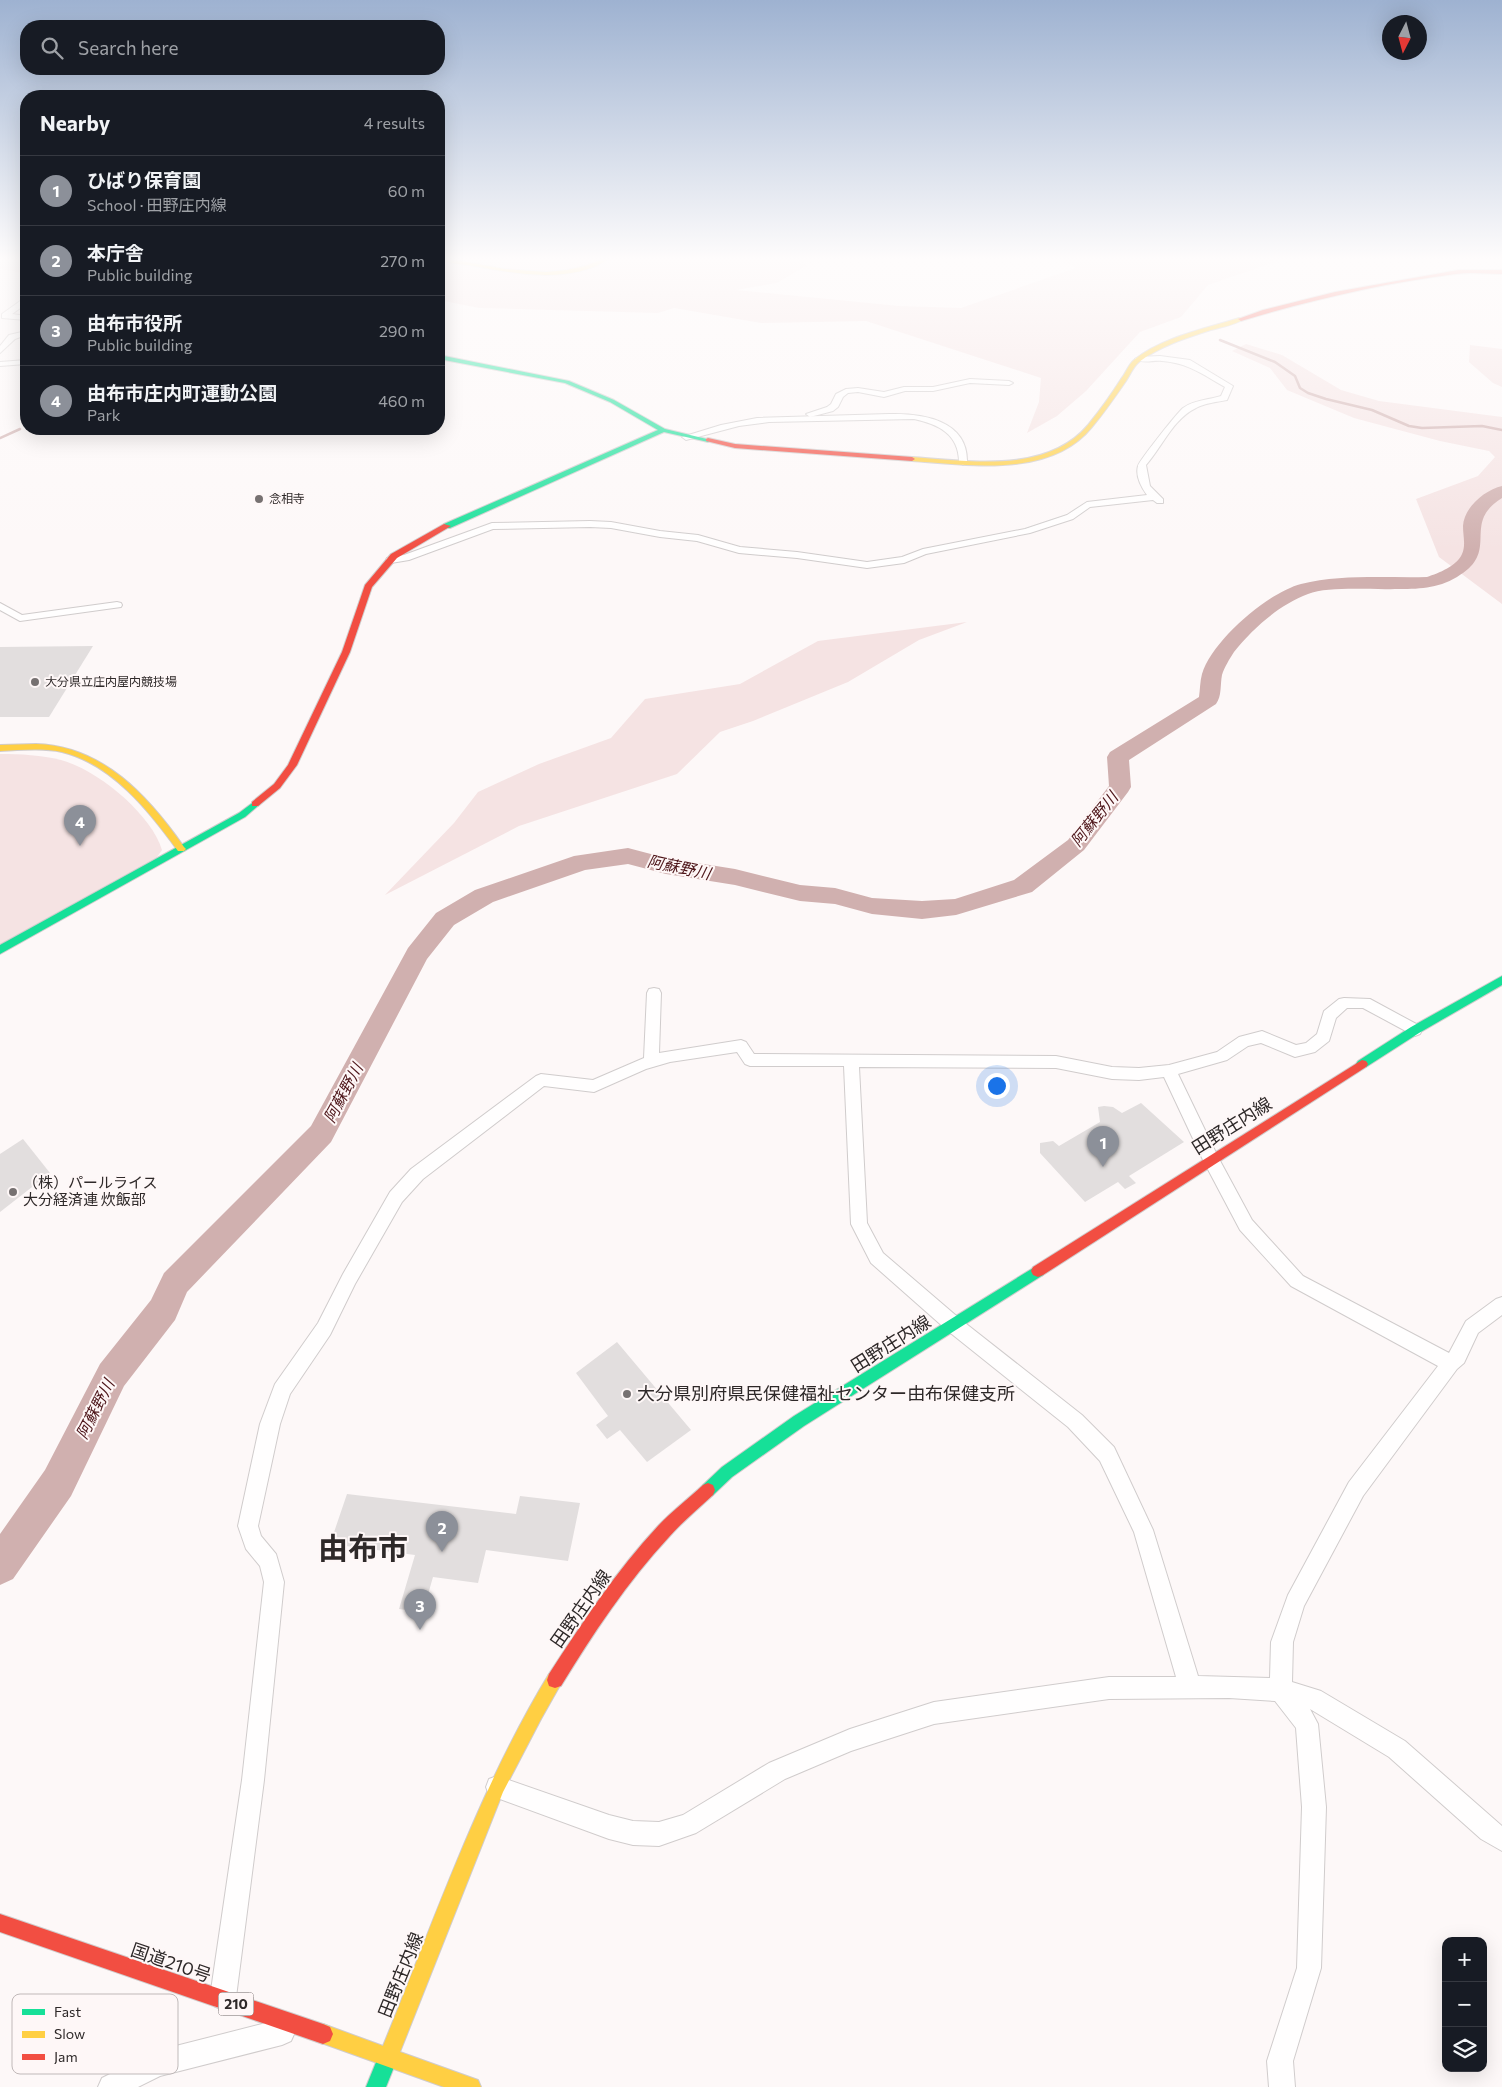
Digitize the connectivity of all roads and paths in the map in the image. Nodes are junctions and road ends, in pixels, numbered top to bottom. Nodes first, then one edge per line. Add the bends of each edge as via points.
1 (445, 357) edge
2 (1139, 358) joint
3 (20, 362) edge
4 (0, 364) edge
5 (1008, 384) dead end
6 (794, 419) junction
7 (663, 430) junction
8 (686, 437) junction
9 (962, 462) junction
10 (391, 560) junction
11 (117, 605) dead end
12 (0, 606) edge
13 (0, 748) edge
14 (181, 849) junction
15 (0, 950) edge
16 (1502, 980) edge
17 (654, 993) dead end
18 (1415, 1030) junction
19 (651, 1061) junction
20 (851, 1061) junction
21 (1169, 1071) junction
22 (1211, 1160) junction
23 (1502, 1305) edge
24 (954, 1325) junction
25 (1451, 1363) junction
26 (1190, 1687) junction
27 (1281, 1690) junction
28 (497, 1787) junction
29 (1502, 1839) edge
30 (0, 1923) edge
31 (222, 1999) junction
32 (302, 2026) junction
33 (388, 2057) junction
34 (178, 2058) edge
35 (136, 2074) edge
36 (111, 2087) edge
37 (376, 2087) edge
38 (471, 2087) edge
39 (1282, 2087) edge

1 - 7 main road via 567,382
2 - 9 main road via 1083,434 1070,444 1053,453 1030,458
2 - 10 street via 1187,362 1229,386 1224,398 1191,406 1160,439 1152,455 1142,465 1146,487 1157,499 1086,505 1070,517 1027,531 923,552 904,560 867,565 739,550 698,538 590,524 492,526 406,558
3 - 4 street
5 - 6 street via 970,381 904,389 884,396 846,390 830,408
6 - 8 street via 757,421
6 - 9 street via 914,416 934,420 955,433 961,444
7 - 8 main road
7 - 10 main road via 449,525
8 - 9 main road via 773,450
10 - 14 main road via 368,587 346,652 292,765 277,786 242,815
11 - 12 street via 20,618
13 - 14 main road via 60,749 112,773 149,803
14 - 15 main road
16 - 18 main road, 田野庄内線
17 - 19 street
18 - 21 street via 1365,1003 1344,1003 1329,1015 1324,1037 1310,1048 1295,1051 1262,1037 1244,1042 1222,1056
18 - 22 main road, 田野庄内線
19 - 20 street via 741,1046 750,1060
19 - 31 street via 594,1086 541,1080 417,1174 396,1197 324,1330 282,1390 270,1424 248,1526 253,1542 269,1560 274,1582 254,1771
20 - 21 street via 1056,1062 1112,1073
20 - 24 street via 859,1224 877,1258
21 - 22 street
22 - 24 main road, 田野庄内線
22 - 25 street via 1246,1225 1297,1281
23 - 25 street via 1472,1327 1458,1357
24 - 26 street via 1075,1421 1106,1454 1142,1530
24 - 28 main road, 田野庄内線 via 764,1445 727,1472 664,1531 591,1622 535,1712
25 - 27 street via 1356,1489 1295,1602 1282,1642
26 - 27 street
26 - 28 street via 1109,1688 934,1713 850,1740 777,1771 688,1825 659,1834 633,1834
27 - 29 street via 1313,1699 1397,1749
27 - 39 street via 1306,1724 1314,1807 1309,1968 1280,2061
28 - 33 main road, 田野庄内線
30 - 31 main road, 国道210号 / 210
31 - 32 main road, 国道210号 / 210
32 - 33 main road, 国道210号 / 210
32 - 34 street
33 - 37 main road, 田野庄内線
33 - 38 main road, 国道210号 / 210
35 - 36 street

